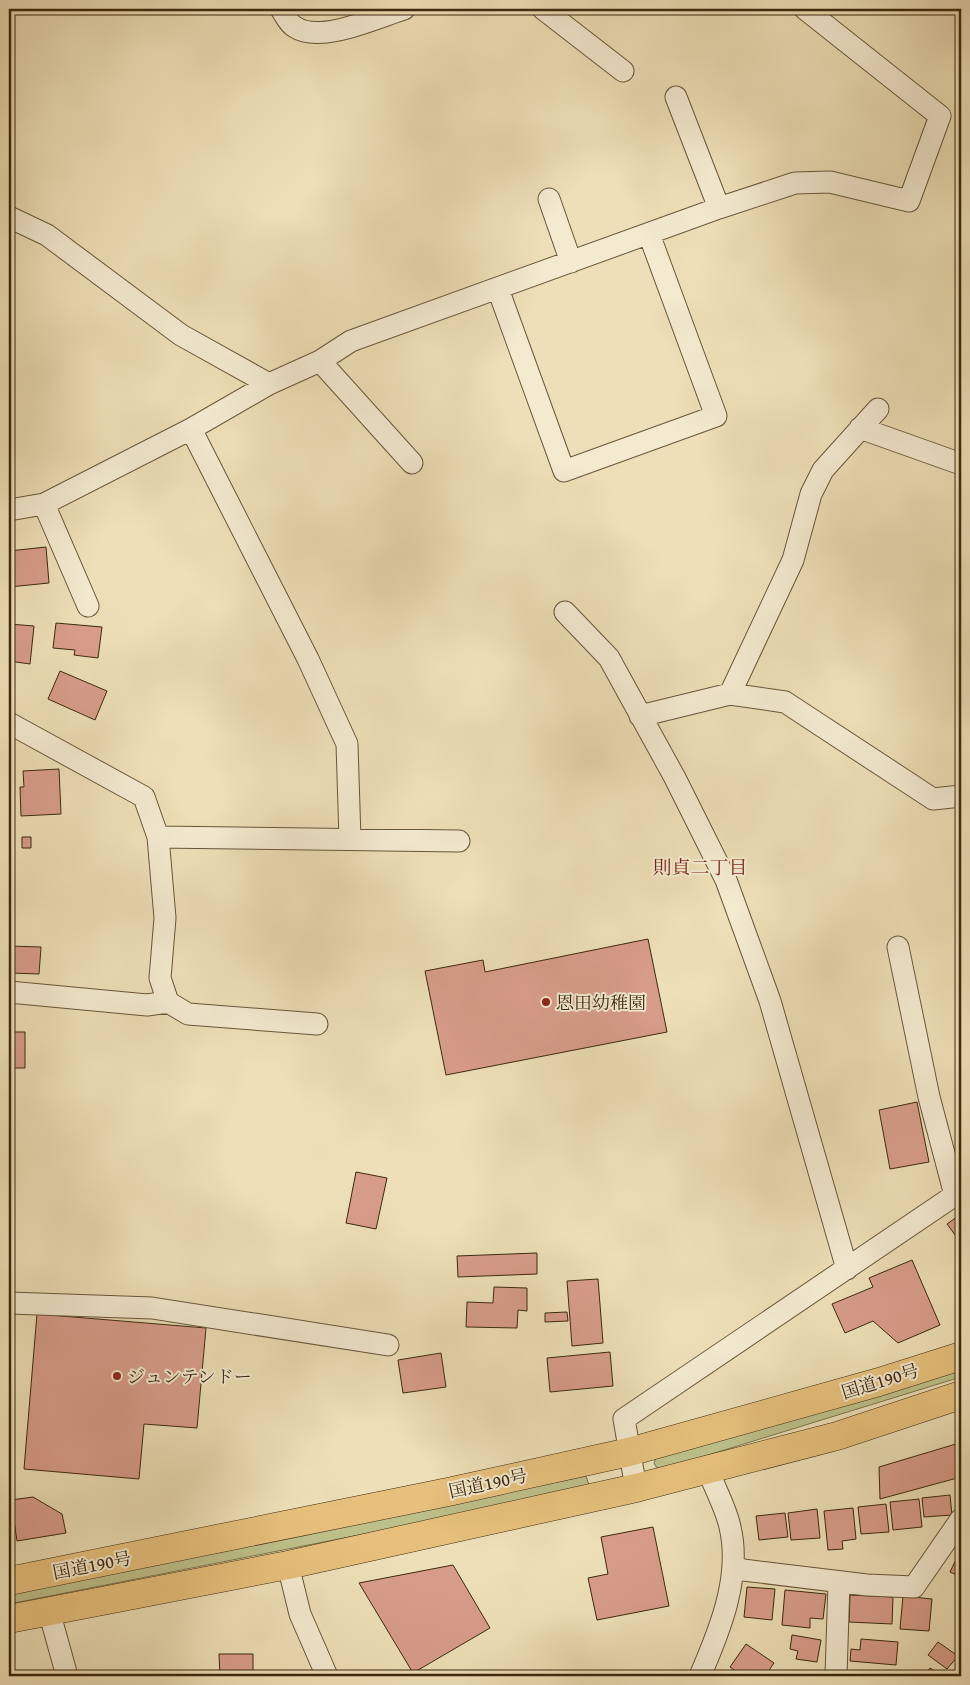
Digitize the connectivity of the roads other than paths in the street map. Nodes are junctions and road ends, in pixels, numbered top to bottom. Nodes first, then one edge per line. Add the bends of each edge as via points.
1 (281, 9) edge
2 (404, 9) edge
3 (543, 9) edge
4 (805, 9) edge
5 (622, 71) dead end
6 (676, 97) dead end
7 (549, 199) dead end
8 (719, 208) junction
9 (9, 217) edge
10 (650, 234) junction
11 (571, 262) junction
12 (498, 289) junction
13 (320, 360) junction
14 (269, 384) junction
15 (878, 409) dead end
16 (860, 428) junction
17 (191, 429) junction
18 (412, 463) dead end
19 (961, 464) edge
20 (44, 504) junction
21 (9, 510) edge
22 (88, 606) dead end
23 (565, 612) dead end
24 (730, 694) junction
25 (640, 716) junction
26 (9, 723) edge
27 (961, 796) edge
28 (158, 836) junction
29 (350, 839) junction
30 (459, 841) dead end
31 (898, 947) dead end
32 (9, 992) edge
33 (168, 1002) junction
34 (317, 1024) dead end
35 (958, 1193) edge
36 (847, 1269) junction
37 (9, 1302) edge
38 (388, 1345) dead end
39 (961, 1356) edge
40 (961, 1397) edge
41 (629, 1452) junction
42 (708, 1470) junction
43 (636, 1488) junction
44 (961, 1519) edge
45 (288, 1565) junction
46 (733, 1566) junction
47 (9, 1581) edge
48 (838, 1582) junction
49 (49, 1611) junction
50 (9, 1619) edge
51 (67, 1676) edge
52 (327, 1676) edge
53 (700, 1676) edge
54 (836, 1676) edge

1 - 2 street via 294,27 308,34 326,33
3 - 5 street
4 - 8 street via 940,116 909,201 830,182 795,183
6 - 8 street
7 - 11 street
8 - 10 street
9 - 14 street via 47,236 182,335
10 - 11 street
10 - 12 street via 716,416 618,452 564,471
11 - 12 street
12 - 13 street via 351,341
13 - 14 street
13 - 18 street
14 - 17 street
15 - 16 street
16 - 19 street
16 - 24 street via 823,470 811,494 794,560
17 - 20 street
17 - 29 street via 348,744
20 - 21 street
20 - 22 street
23 - 25 street via 609,658
24 - 25 street
24 - 27 street via 785,702 933,799
25 - 36 street via 726,880 770,1001
26 - 28 street via 144,796
28 - 29 street
28 - 33 street via 165,918 160,978
29 - 30 street
31 - 35 street via 930,1097
32 - 33 street via 147,1005
33 - 34 street via 188,1014
35 - 36 street
36 - 41 street via 624,1419
37 - 38 street via 152,1308
39 - 41 highway, 国道190号
40 - 42 highway, 国道190号 via 837,1436
41 - 43 street
41 - 47 highway, 国道190号
42 - 43 highway, 国道190号
42 - 46 street via 730,1528
43 - 45 highway, 国道190号
44 - 48 street via 914,1587
45 - 49 highway, 国道190号
45 - 52 street via 300,1614
46 - 48 street
46 - 53 street via 714,1643
48 - 54 street
49 - 50 highway, 国道190号
49 - 51 street

